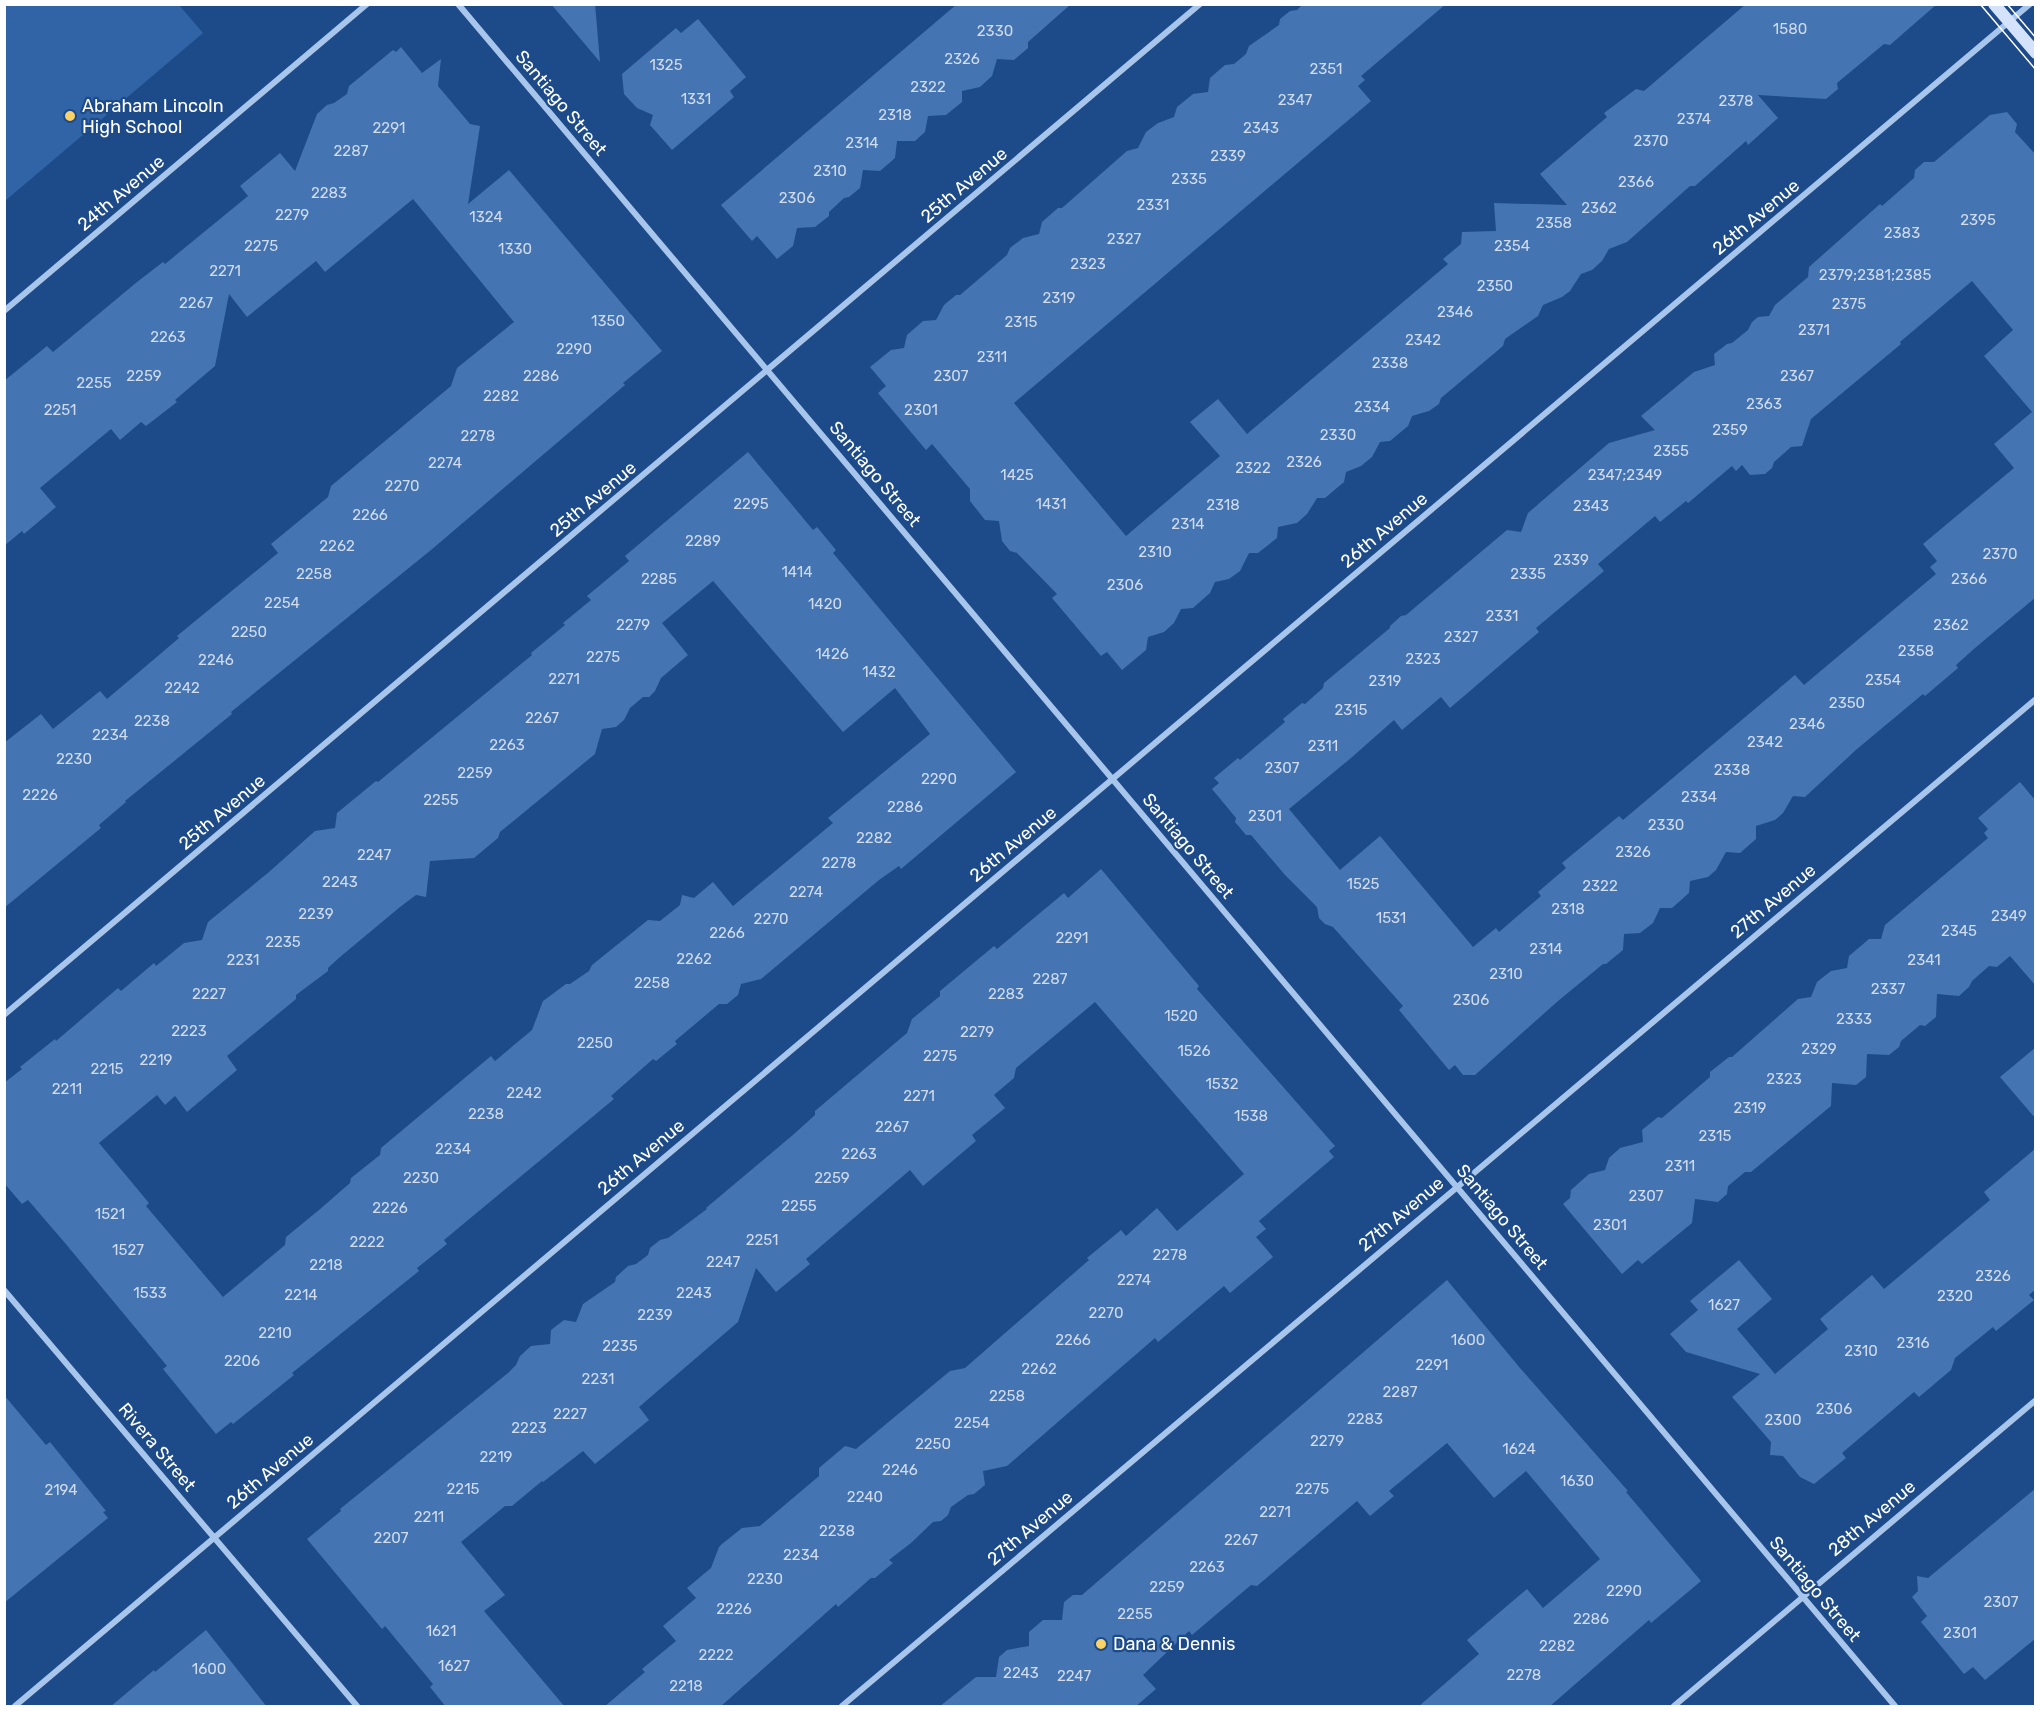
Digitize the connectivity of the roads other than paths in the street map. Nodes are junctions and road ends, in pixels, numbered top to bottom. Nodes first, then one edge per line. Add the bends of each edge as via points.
1 (367, 4) edge
2 (458, 4) edge
3 (1200, 4) edge
4 (1994, 4) edge
5 (2030, 4) edge
6 (2009, 22) junction
7 (2036, 53) edge
8 (4, 311) edge
9 (767, 370) junction
10 (2036, 699) edge
11 (1113, 779) junction
12 (4, 1015) edge
13 (1457, 1187) junction
14 (4, 1290) edge
15 (2036, 1400) edge
16 (214, 1538) junction
17 (1803, 1597) junction
18 (15, 1707) edge
19 (357, 1707) edge
20 (842, 1707) edge
21 (1674, 1707) edge
22 (1895, 1707) edge

1 - 8 street, 24th Avenue
2 - 9 street, Santiago Street
3 - 9 street, 25th Avenue
4 - 6 street
5 - 6 street, 26th Avenue
6 - 7 street
6 - 11 street, 26th Avenue
9 - 11 street, Santiago Street
9 - 12 street, 25th Avenue
10 - 13 street, 27th Avenue
11 - 13 street, Santiago Street
11 - 16 street, 26th Avenue
13 - 17 street, Santiago Street
13 - 20 street, 27th Avenue
14 - 16 street, Rivera Street
15 - 17 street, 28th Avenue
16 - 18 street, 26th Avenue
16 - 19 street, Rivera Street
17 - 21 street, 28th Avenue
17 - 22 street, Santiago Street

